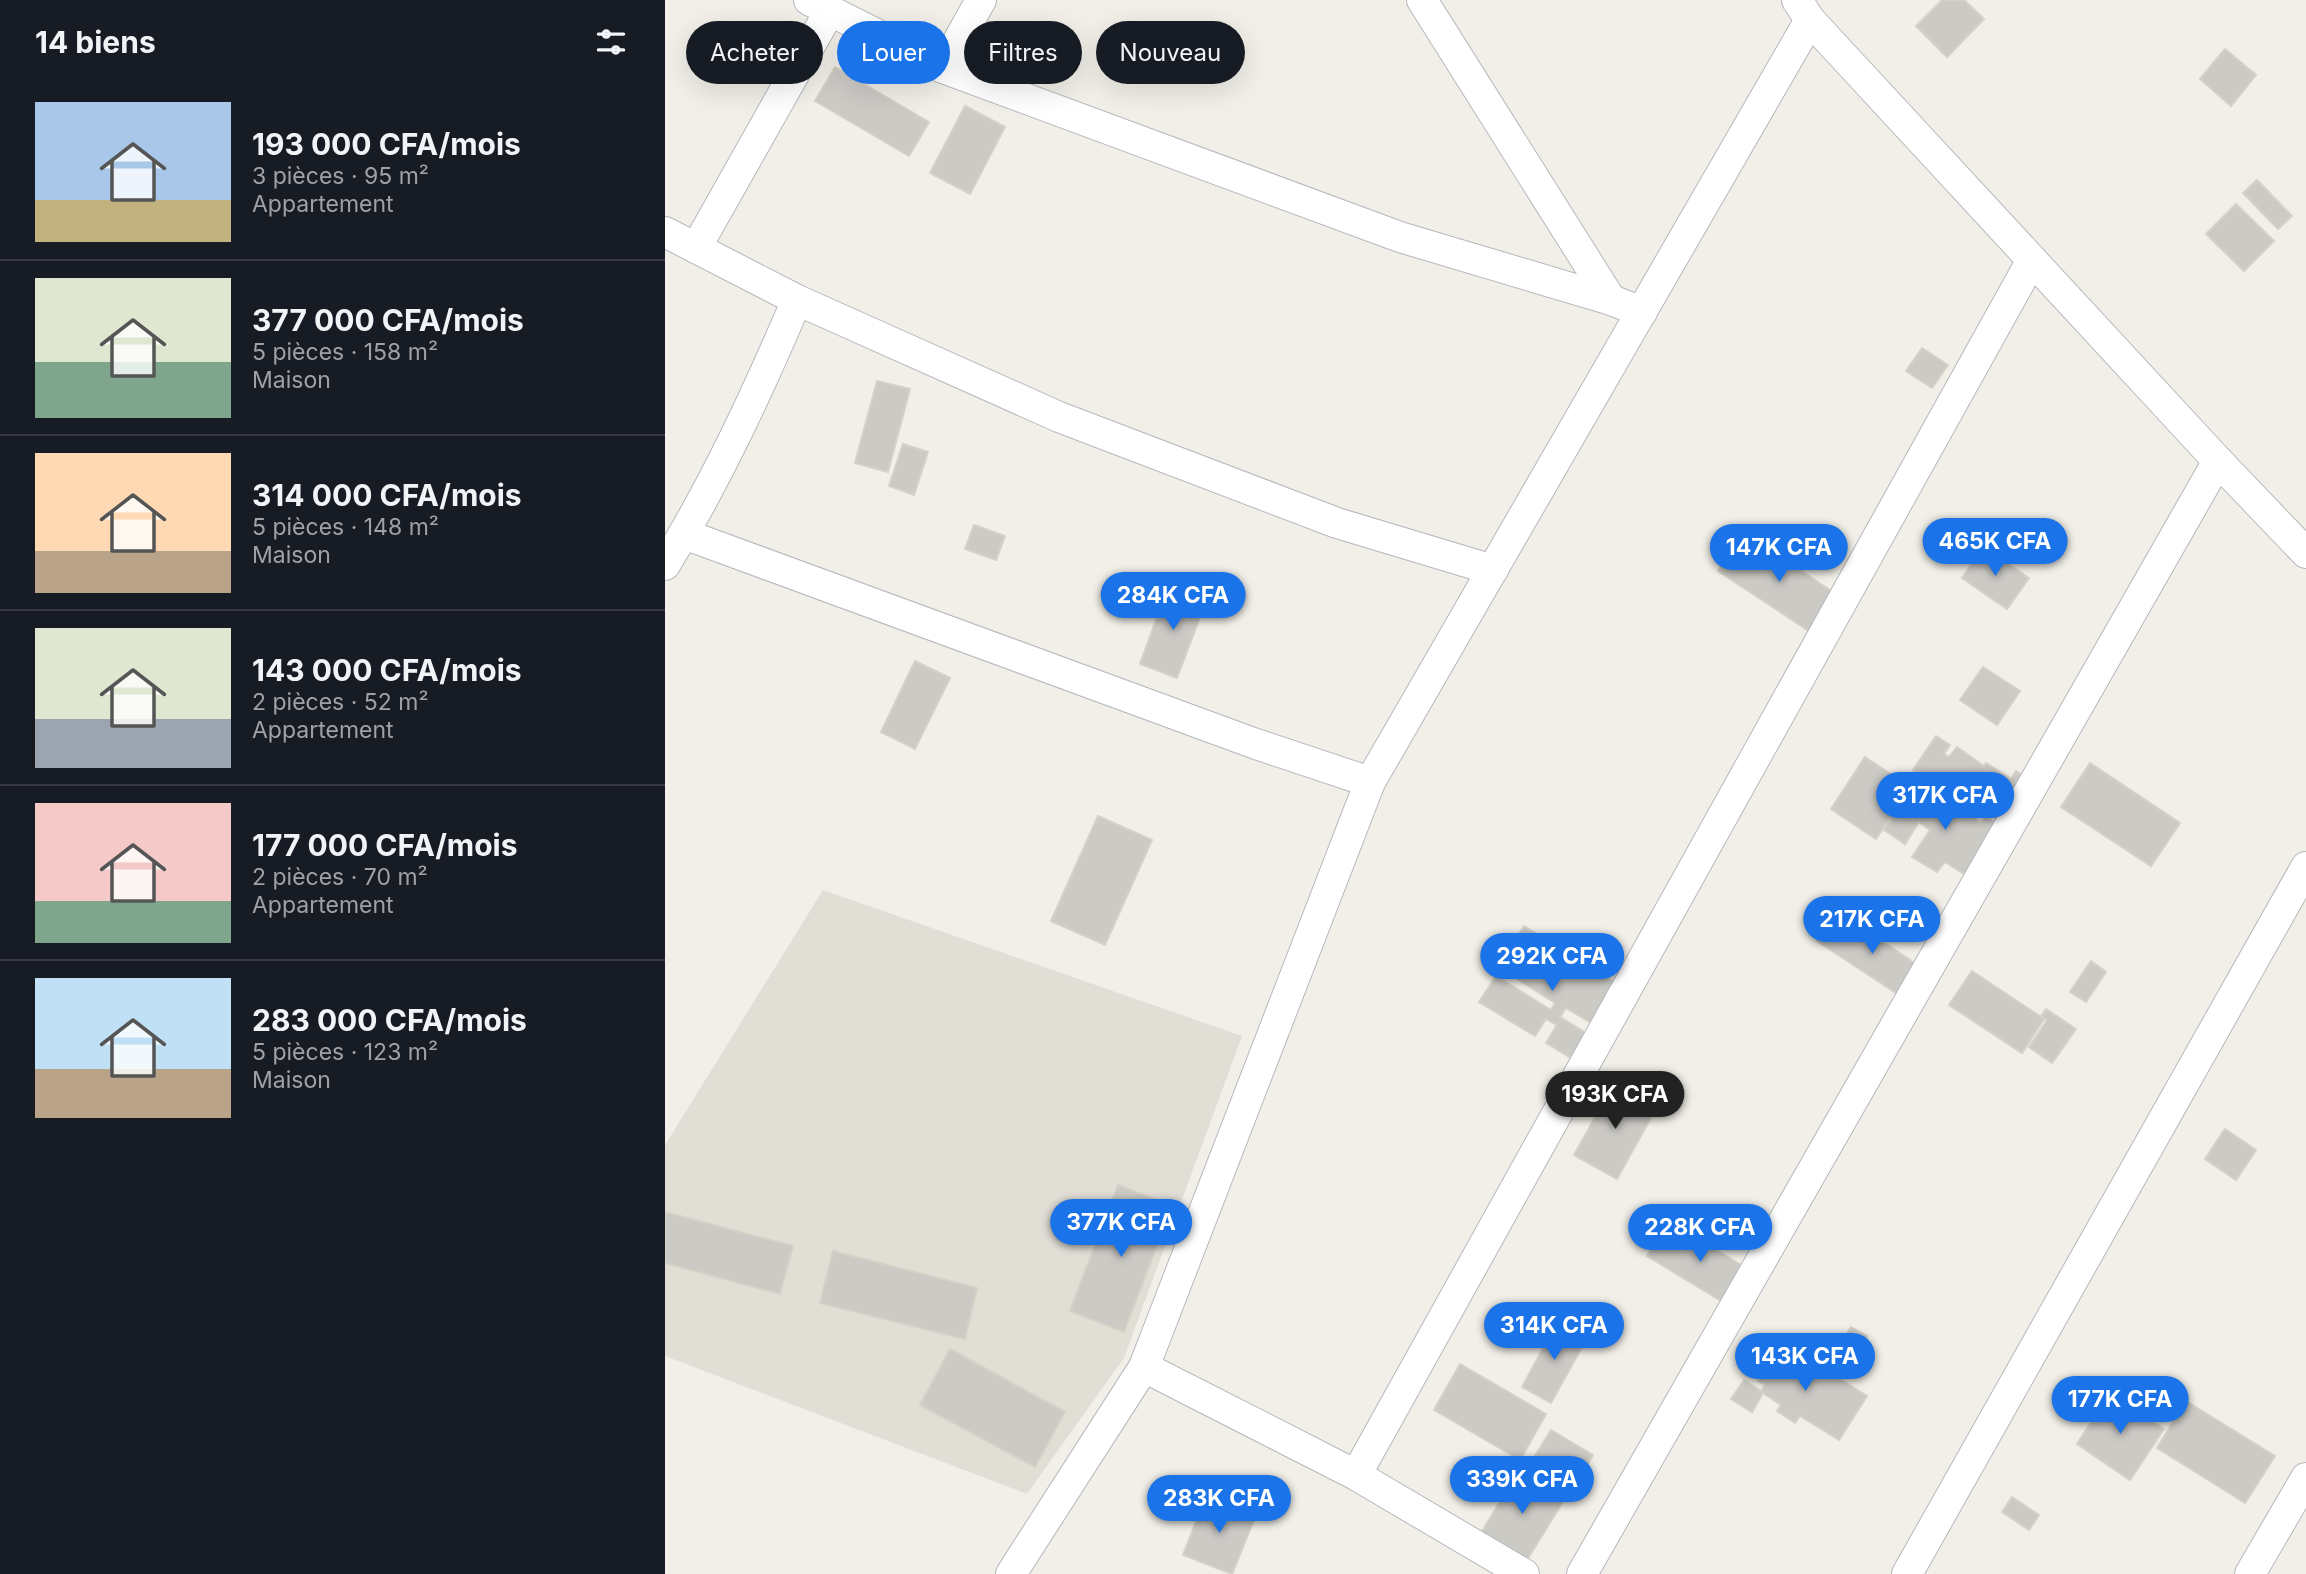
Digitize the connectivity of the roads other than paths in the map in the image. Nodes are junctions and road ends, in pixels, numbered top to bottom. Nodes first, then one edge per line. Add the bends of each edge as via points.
1 (981, 0) edge
2 (1422, 0) edge
3 (820, 6) edge
4 (1804, 10) edge
5 (850, 21) edge
6 (950, 55) edge
7 (950, 71) edge
8 (665, 232) edge
9 (696, 248) junction
10 (2032, 260) junction
11 (797, 300) junction
12 (1611, 300) junction
13 (1642, 312) junction
14 (2218, 461) junction
15 (684, 534) junction
16 (2306, 553) edge
17 (665, 565) edge
18 (1493, 570) junction
19 (1370, 782) junction
20 (2306, 867) edge
21 (1144, 1367) junction
22 (1356, 1475) junction
23 (2306, 1478) edge
24 (1011, 1574) edge
25 (1524, 1574) edge
26 (1582, 1574) edge
27 (1907, 1574) edge
28 (2250, 1574) edge

1 - 6 street
2 - 12 street
3 - 5 street
3 - 9 street
4 - 10 street
4 - 13 street
7 - 12 street via 1400,237
8 - 9 street
9 - 11 street
10 - 14 street
10 - 22 street
11 - 15 street via 755,398
11 - 18 street via 1072,422 1337,523
12 - 13 street
13 - 18 street
14 - 16 street
14 - 26 street
15 - 17 street
15 - 19 street
18 - 19 street
19 - 21 street
20 - 27 street
21 - 22 street
21 - 24 street
22 - 25 street
23 - 28 street

